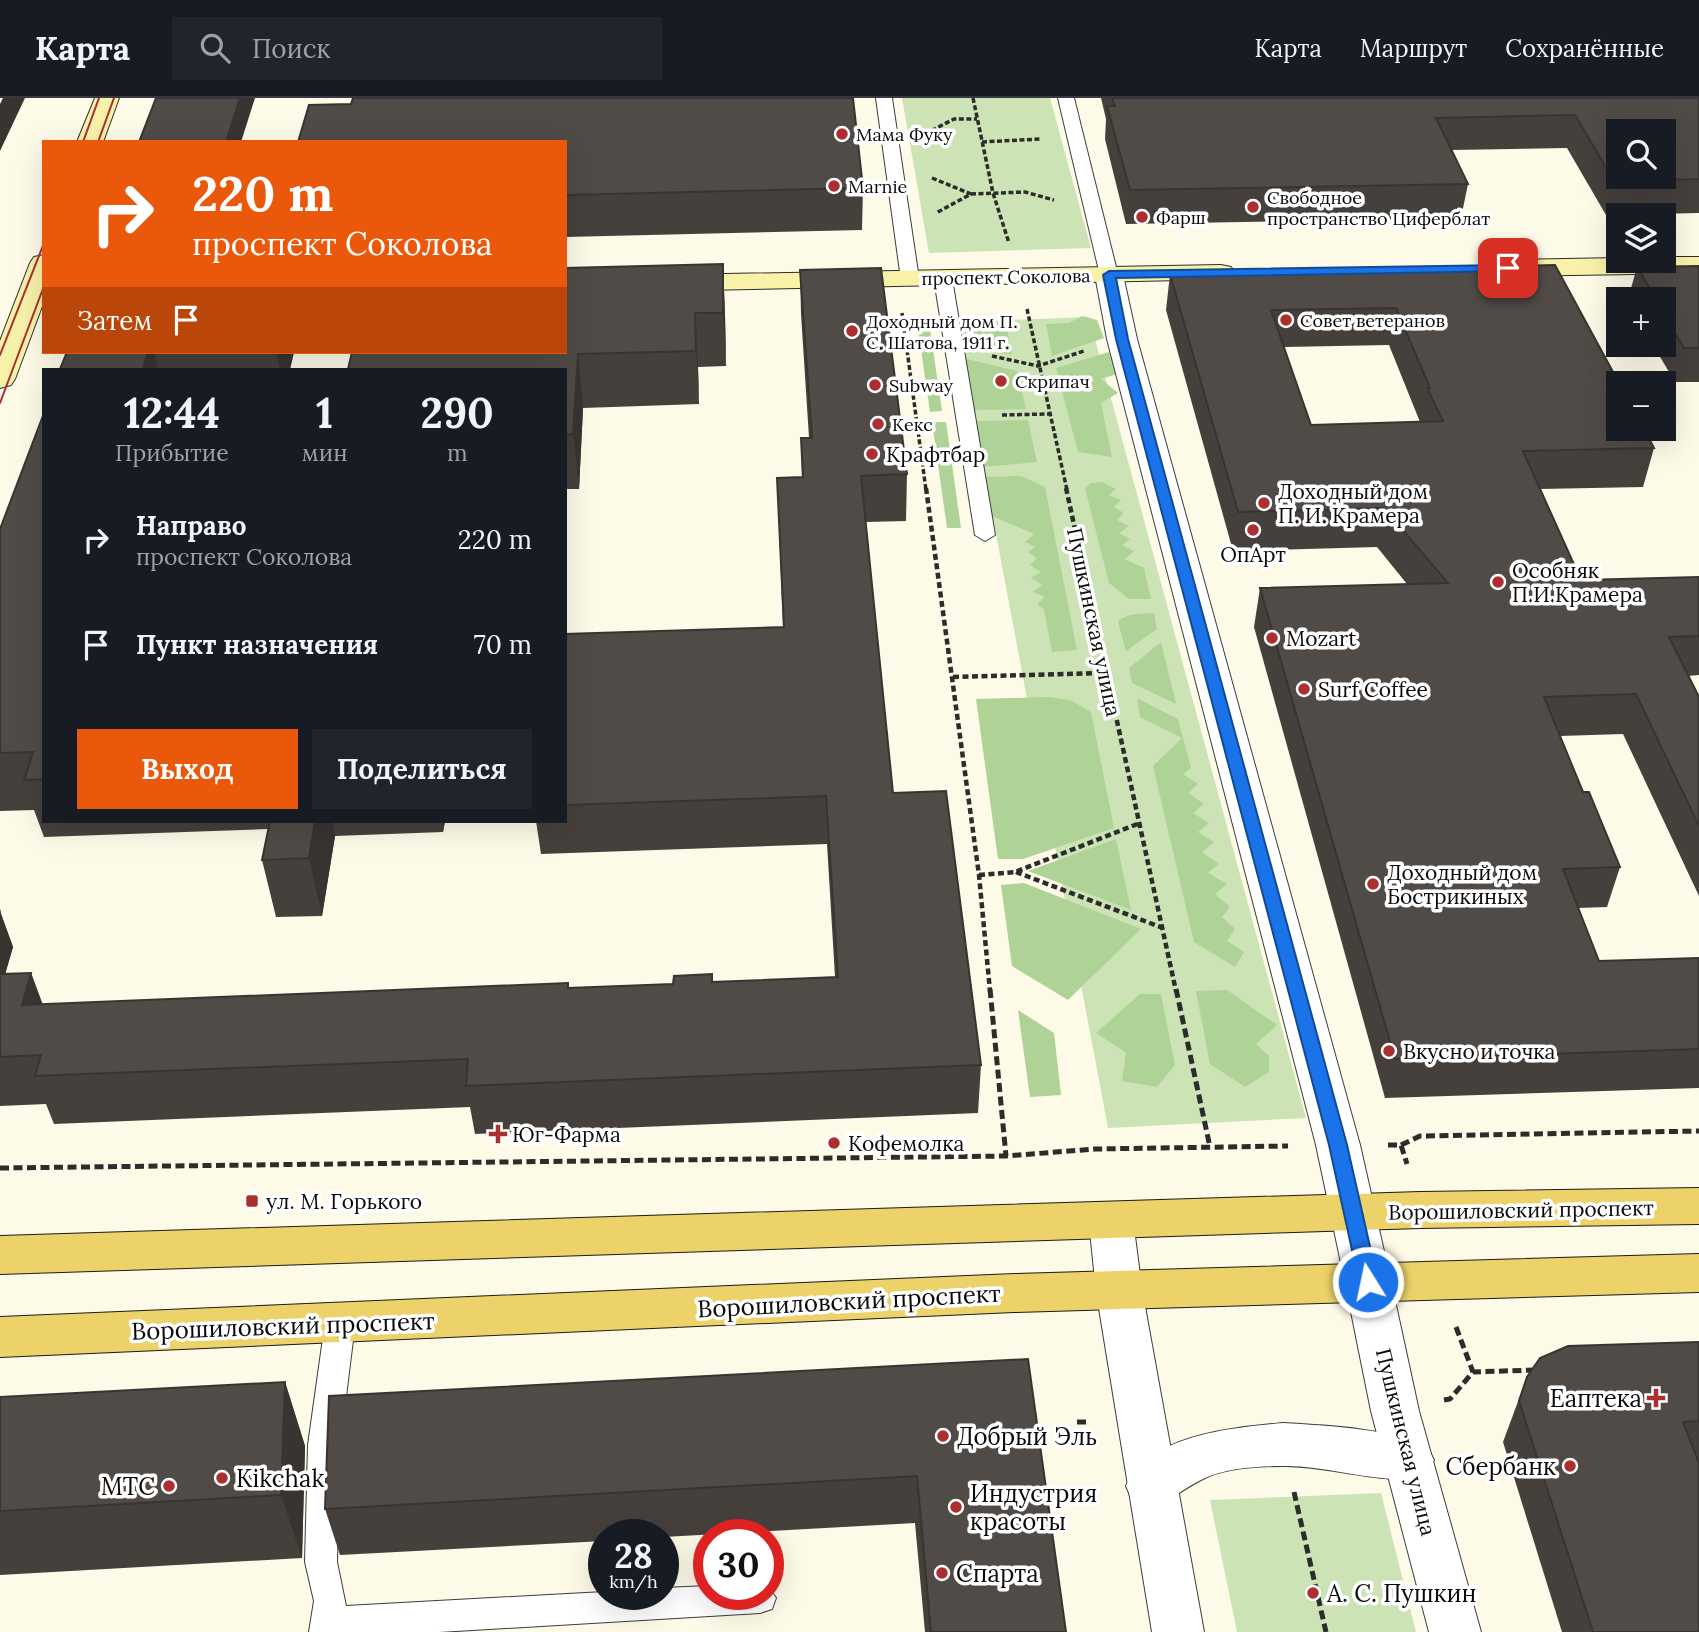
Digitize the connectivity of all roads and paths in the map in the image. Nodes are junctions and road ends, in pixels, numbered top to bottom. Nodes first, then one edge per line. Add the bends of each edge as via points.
1 (107, 98) edge
2 (884, 98) edge
3 (973, 98) edge
4 (1066, 98) edge
5 (977, 118) junction
6 (1076, 138) junction
7 (91, 140) edge
8 (982, 142) junction
9 (893, 151) junction
10 (993, 193) junction
11 (971, 194) dead end
12 (1095, 211) junction
13 (1699, 265) edge
14 (1480, 269) edge
15 (1248, 273) edge
16 (42, 274) edge
17 (1109, 275) junction
18 (1020, 278) junction
19 (904, 279) junction
20 (943, 279) junction
21 (567, 285) edge
22 (0, 295) edge
23 (38, 295) edge
24 (0, 379) edge
25 (985, 535) dead end
26 (1105, 673) junction
27 (953, 677) junction
28 (1140, 822) junction
29 (1015, 872) junction
30 (979, 875) junction
31 (1163, 928) junction
32 (1699, 1131) edge
33 (1338, 1145) junction
34 (1401, 1145) junction
35 (1210, 1147) junction
36 (1006, 1156) junction
37 (0, 1168) edge
38 (1699, 1206) edge
39 (1420, 1210) junction
40 (1356, 1214) junction
41 (1111, 1221) junction
42 (0, 1255) edge
43 (1699, 1273) edge
44 (1368, 1282) junction
45 (1119, 1290) junction
46 (340, 1324) junction
47 (0, 1337) edge
48 (1539, 1370) edge
49 (1473, 1372) dead end
50 (1283, 1444) junction
51 (1409, 1460) junction
52 (1152, 1486) junction
53 (693, 1603) edge
54 (327, 1628) edge
55 (1178, 1632) edge
56 (1326, 1632) edge
57 (1455, 1632) edge

1 - 7 main road
2 - 9 lane
3 - 5 path, Пушкинская улица
4 - 6 lane
5 - 8 path, Пушкинская улица
5 - 9 path via 954,119
6 - 8 path
6 - 12 lane
8 - 10 path, Пушкинская улица
9 - 19 lane
10 - 11 path
10 - 12 path via 1025,192
10 - 18 path, Пушкинская улица
12 - 17 lane
13 - 14 main road
15 - 17 main road, проспект Соколова
16 - 23 main road
17 - 18 main road, проспект Соколова
17 - 33 street, Пушкинская улица via 1122,339
18 - 20 main road, проспект Соколова
18 - 26 path, Пушкинская улица
19 - 20 main road, проспект Соколова
19 - 21 main road, проспект Соколова
19 - 27 path
20 - 25 lane
22 - 23 main road
23 - 24 main road
26 - 27 path
26 - 28 path, Пушкинская улица
27 - 30 path
28 - 29 path
28 - 31 path, Пушкинская улица
29 - 30 path
29 - 31 path
30 - 36 path
31 - 35 path, Пушкинская улица
32 - 34 path via 1420,1136
33 - 34 path
33 - 35 path
33 - 40 street, Пушкинская улица
34 - 39 path
35 - 36 path
36 - 37 path
38 - 39 main road, Ворошиловский проспект
39 - 40 main road, Ворошиловский проспект
40 - 41 main road, Ворошиловский проспект
40 - 44 street, Пушкинская улица
41 - 42 main road, Ворошиловский проспект
41 - 45 street
43 - 44 main road, Ворошиловский проспект
44 - 45 main road, Ворошиловский проспект
44 - 51 street, Пушкинская улица
45 - 46 main road, Ворошиловский проспект
45 - 52 street
46 - 47 main road, Ворошиловский проспект
46 - 54 lane via 324,1445 321,1562 330,1601
48 - 49 path
50 - 51 street
50 - 52 street via 1222,1451 1189,1461
50 - 56 path
51 - 57 street, Пушкинская улица
52 - 55 street
53 - 54 lane

